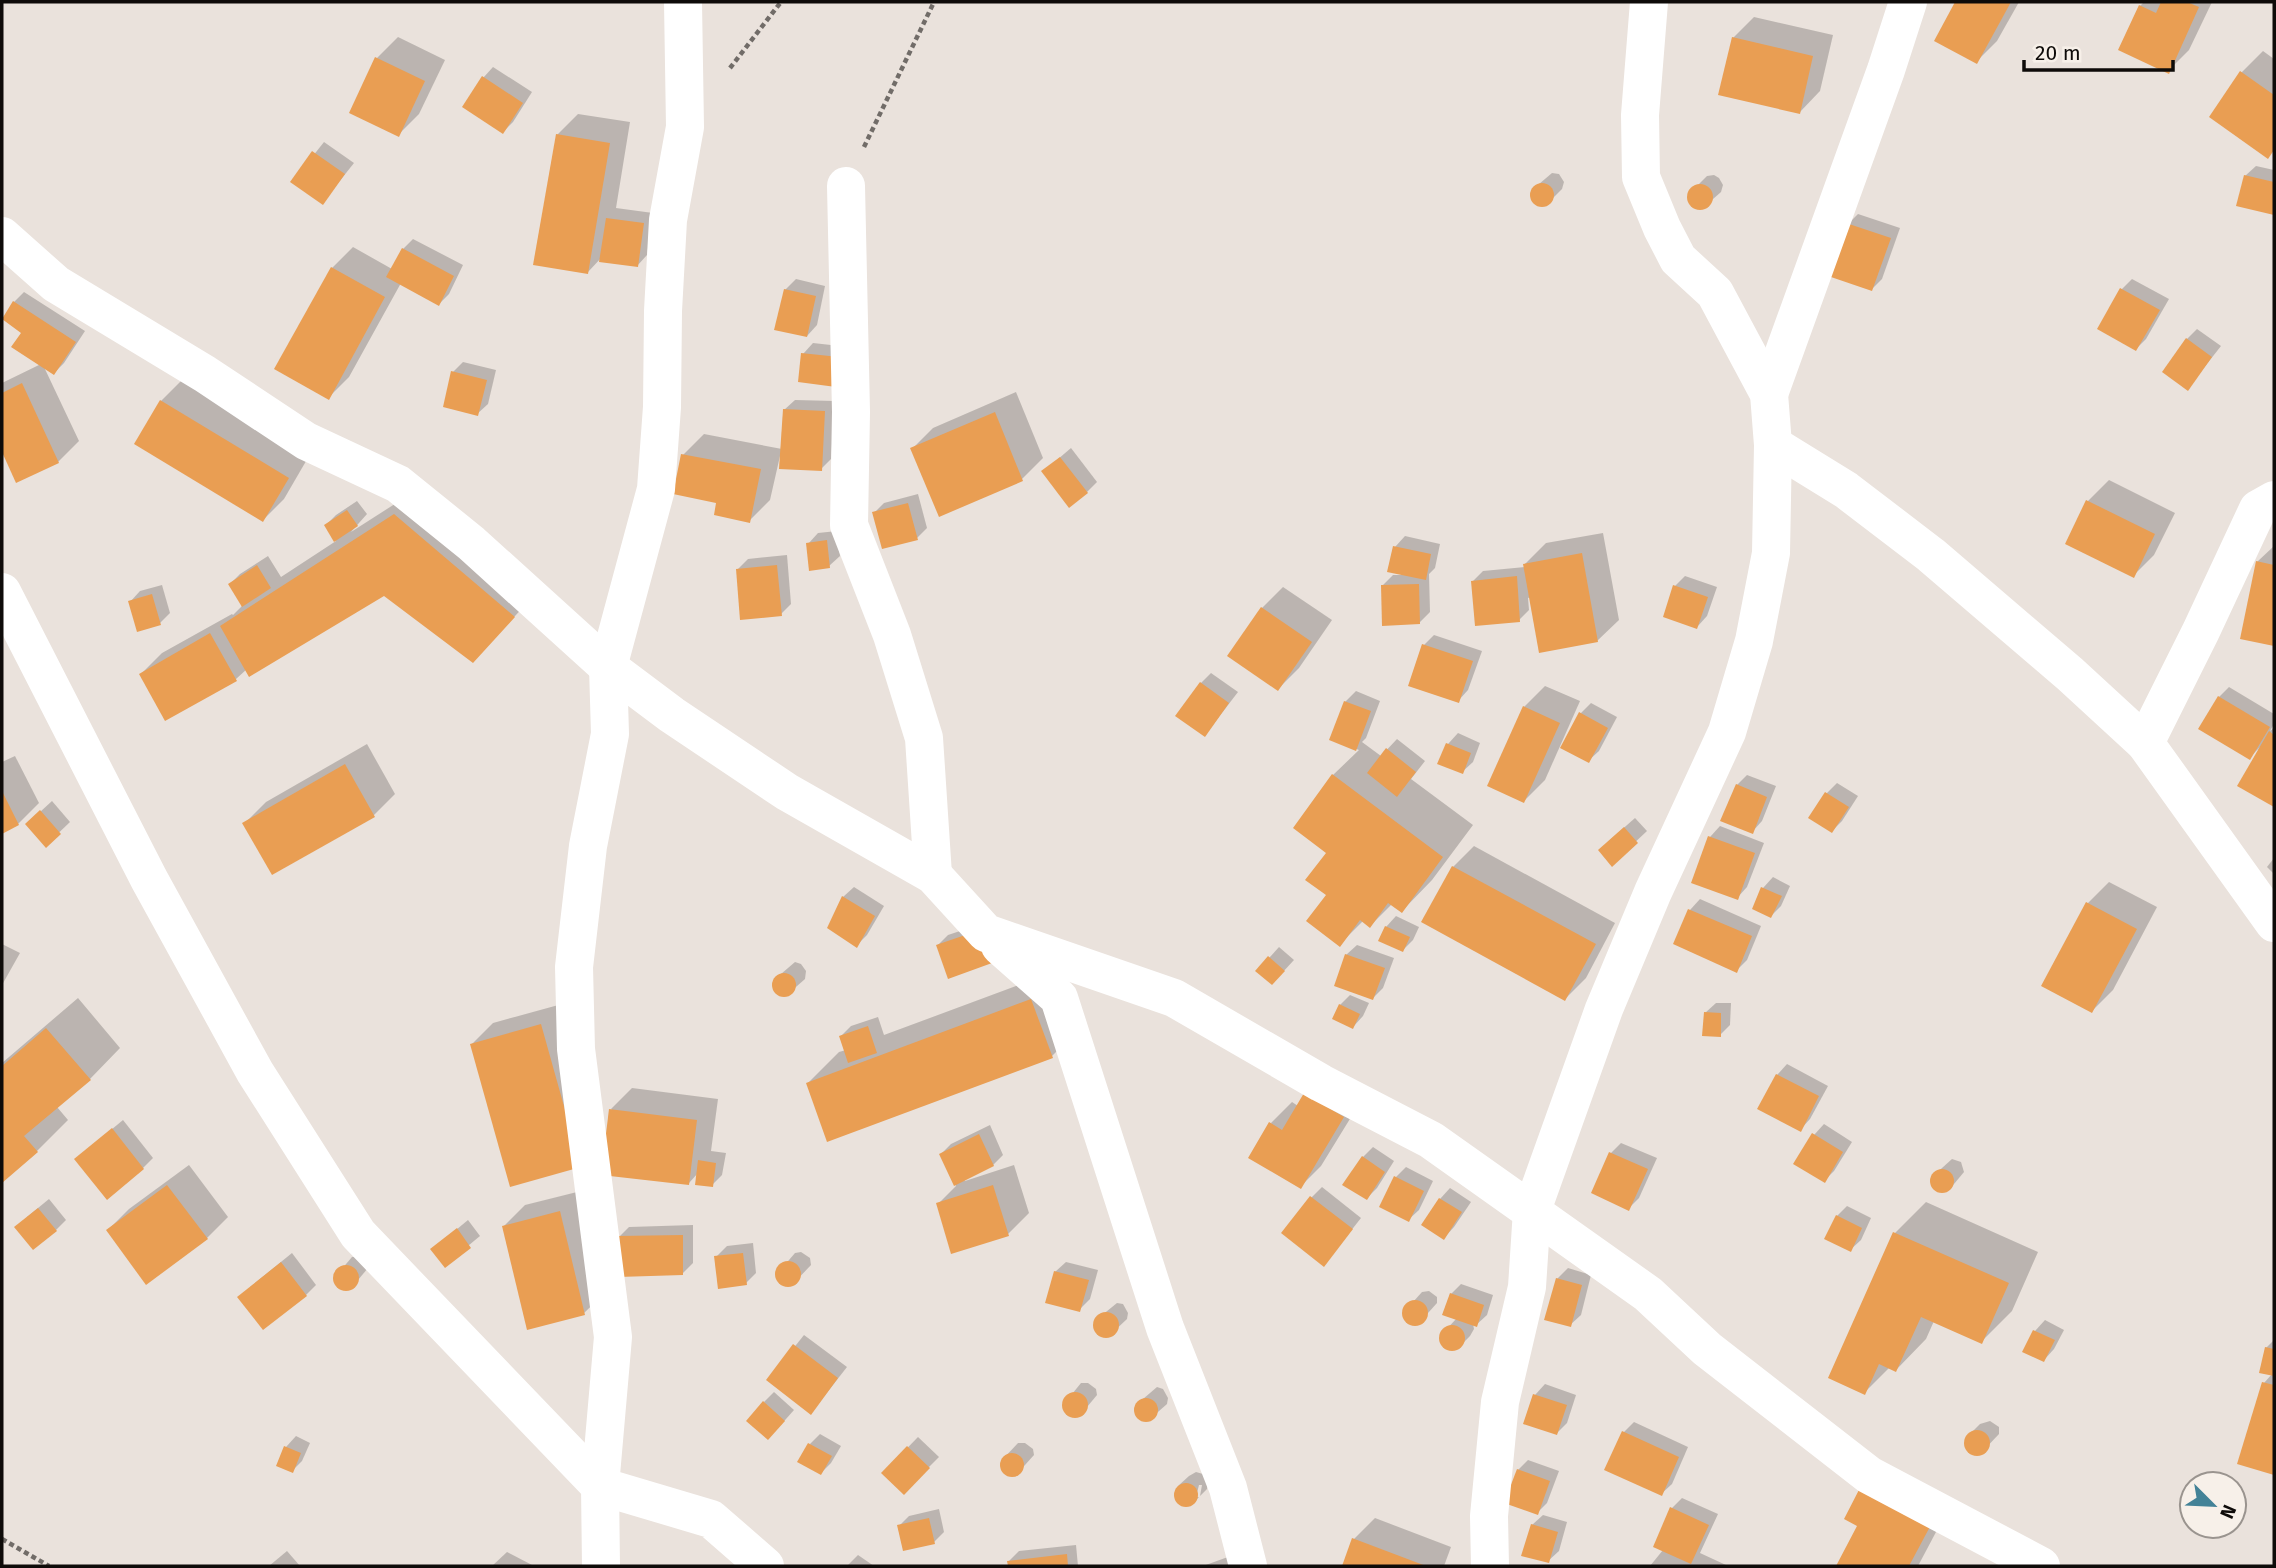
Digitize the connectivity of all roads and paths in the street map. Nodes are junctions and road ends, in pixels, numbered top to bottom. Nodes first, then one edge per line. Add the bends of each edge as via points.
1 (683, 2) edge
2 (934, 2) edge
3 (1649, 2) edge
4 (1908, 2) edge
5 (846, 186) joint
6 (2, 236) edge
7 (1769, 394) junction
8 (1773, 445) junction
9 (2274, 500) edge
10 (2, 592) edge
11 (608, 667) junction
12 (2145, 743) junction
13 (933, 875) junction
14 (2274, 923) edge
15 (986, 933) junction
16 (1532, 1210) junction
17 (600, 1486) junction
18 (2, 1539) edge
19 (49, 1566) edge
20 (601, 1566) edge
21 (765, 1566) edge
22 (1248, 1566) edge
23 (1490, 1566) edge
24 (2041, 1566) edge

1 - 11 street via 685,127 668,220 656,489
2 - 5 path
3 - 7 street via 1640,115 1641,177 1678,259 1715,293
4 - 7 street
5 - 13 street via 849,525 892,635 923,738
6 - 11 street via 56,284 306,441 398,484 471,542
7 - 8 street
8 - 12 street via 1846,490 1931,555
8 - 16 street via 1771,552 1754,641 1727,732 1604,1009
9 - 12 street via 2258,509
10 - 17 street via 149,879 255,1072 358,1234
11 - 13 street via 787,792
11 - 17 street via 610,734 588,846 574,967 576,1049 613,1337
12 - 14 street
13 - 15 street
15 - 16 street via 1174,998 1431,1140
15 - 22 street via 1059,998 1165,1328 1228,1488
16 - 23 street via 1527,1286 1500,1402 1489,1516
16 - 24 street via 1648,1294 1707,1349 1869,1475
17 - 20 street
17 - 21 street via 711,1520
18 - 19 path

